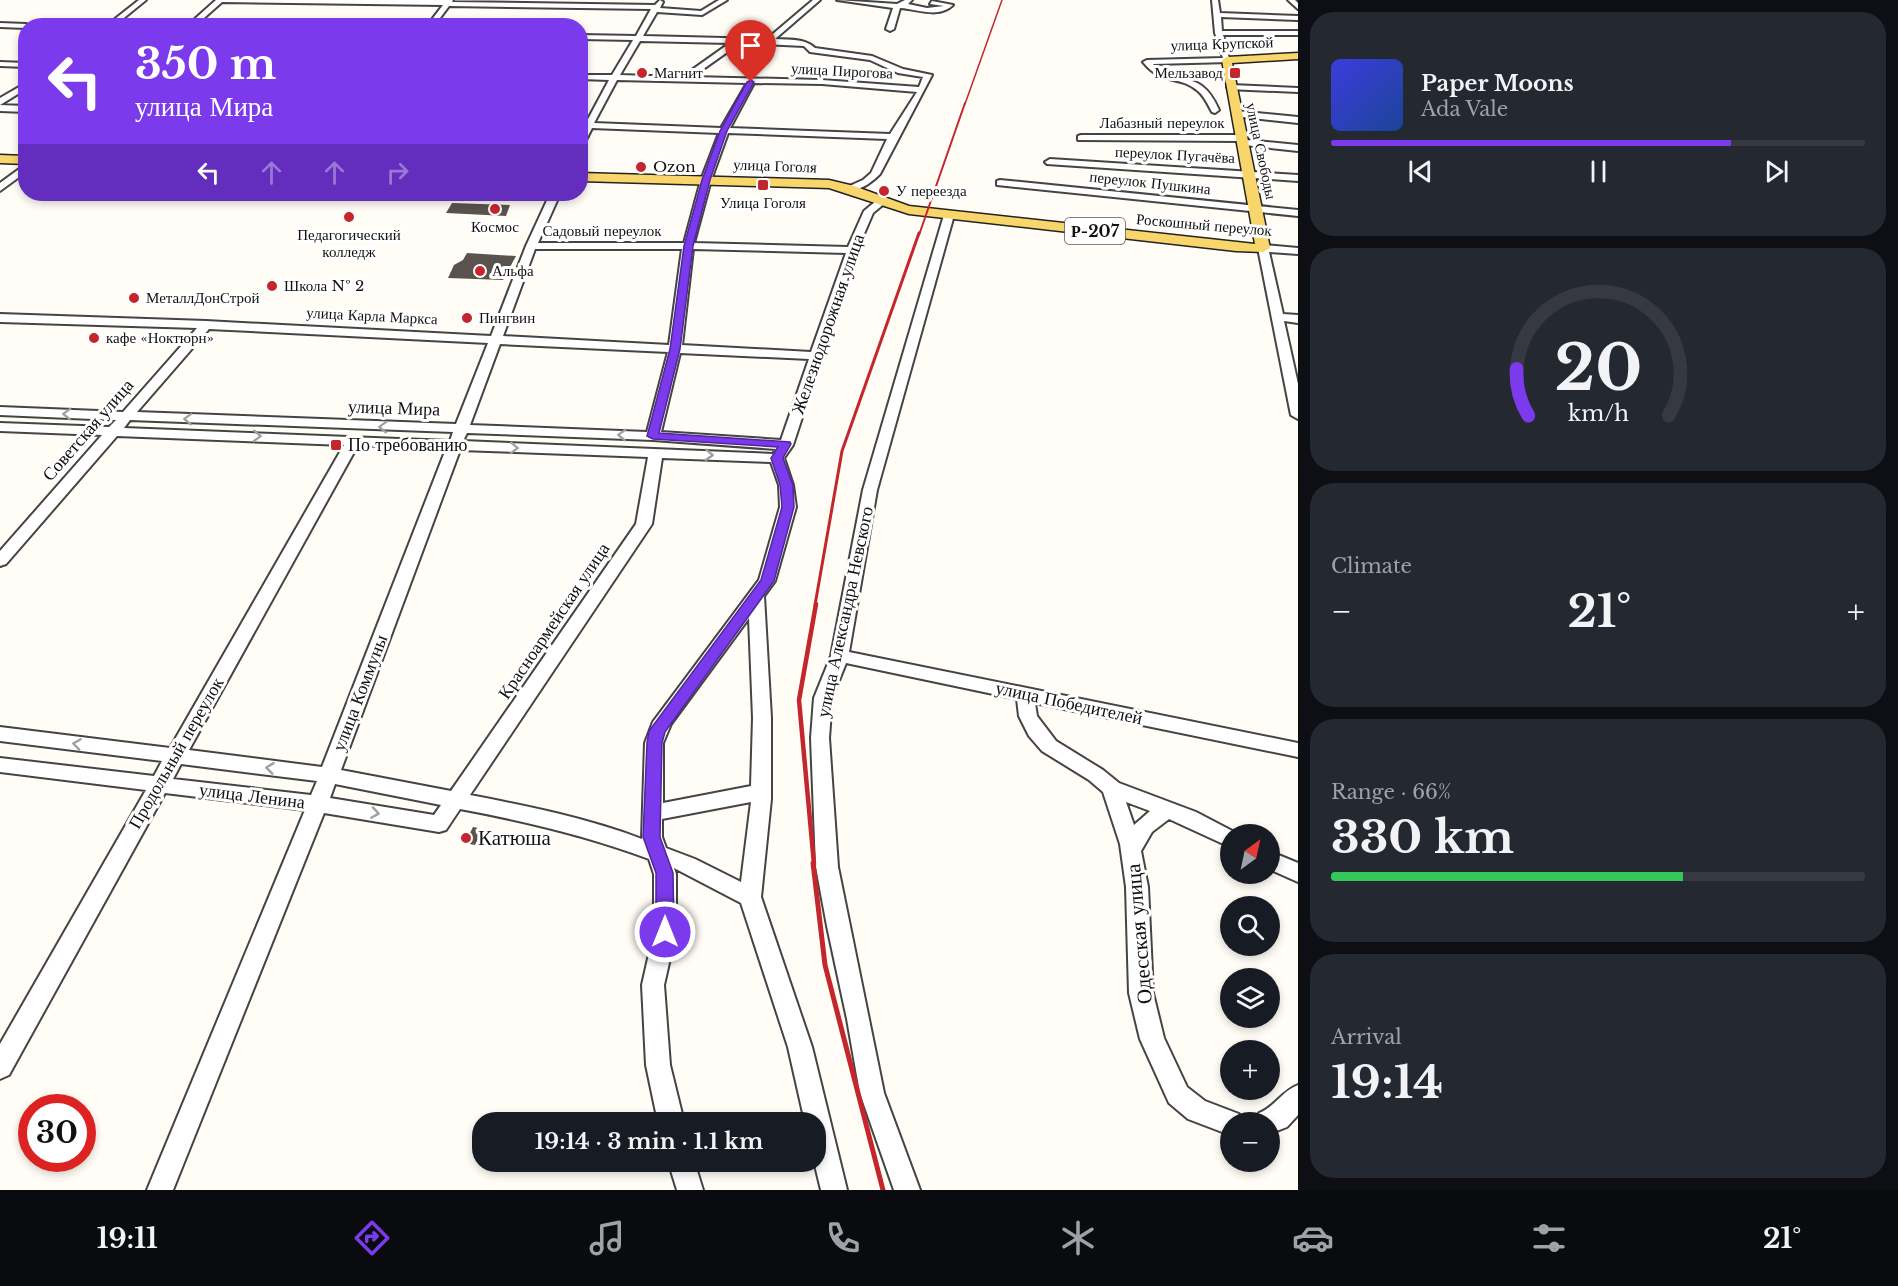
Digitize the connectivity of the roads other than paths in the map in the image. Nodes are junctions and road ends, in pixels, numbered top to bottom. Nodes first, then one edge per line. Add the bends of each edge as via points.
1 (143, 0) edge
2 (220, 0) edge
3 (661, 0) edge
4 (724, 0) edge
5 (817, 0) edge
6 (840, 0) edge
7 (1215, 0) edge
8 (1291, 0) edge
9 (448, 2) edge
10 (932, 3) dead end
11 (903, 4) edge
12 (655, 8) junction
13 (1298, 8) edge
14 (1217, 15) junction
15 (119, 18) edge
16 (199, 18) edge
17 (436, 18) edge
18 (1298, 18) edge
19 (0, 25) edge
20 (18, 26) edge
21 (890, 29) dead end
22 (1219, 33) junction
23 (1298, 33) edge
24 (588, 37) edge
25 (637, 38) junction
26 (739, 40) junction
27 (769, 40) junction
28 (1298, 56) edge
29 (1227, 60) junction
30 (0, 64) edge
31 (18, 65) edge
32 (588, 77) edge
33 (614, 78) junction
34 (682, 80) junction
35 (751, 82) junction
36 (1231, 87) junction
37 (18, 90) edge
38 (922, 90) junction
39 (1298, 90) edge
40 (0, 102) edge
41 (0, 108) edge
42 (18, 109) edge
43 (1215, 110) dead end
44 (1237, 114) junction
45 (588, 120) edge
46 (1298, 120) edge
47 (588, 125) edge
48 (724, 131) junction
49 (893, 137) junction
50 (1081, 138) dead end
51 (1243, 140) junction
52 (1298, 148) edge
53 (0, 159) edge
54 (18, 160) edge
55 (1050, 162) dead end
56 (18, 173) edge
57 (1250, 174) junction
58 (588, 177) edge
59 (1298, 178) edge
60 (706, 180) junction
61 (1000, 183) dead end
62 (0, 188) edge
63 (850, 188) junction
64 (552, 201) edge
65 (880, 202) junction
66 (1257, 209) junction
67 (927, 212) joint
68 (1298, 213) edge
69 (949, 215) junction
70 (531, 246) junction
71 (688, 246) junction
72 (1263, 248) junction
73 (852, 250) junction
74 (1298, 250) edge
75 (1279, 317) junction
76 (0, 318) edge
77 (1298, 319) edge
78 (206, 325) junction
79 (496, 339) junction
80 (675, 349) junction
81 (815, 356) junction
82 (1296, 390) edge
83 (0, 411) edge
84 (1298, 415) edge
85 (126, 416) junction
86 (0, 427) edge
87 (462, 430) junction
88 (115, 431) junction
89 (354, 440) junction
90 (654, 444) junction
91 (456, 446) junction
92 (781, 451) junction
93 (0, 561) edge
94 (756, 596) junction
95 (840, 656) junction
96 (1025, 694) junction
97 (0, 734) edge
98 (1298, 750) edge
99 (174, 757) junction
100 (0, 765) edge
101 (328, 775) junction
102 (158, 785) junction
103 (1112, 788) junction
104 (761, 792) junction
105 (456, 800) junction
106 (318, 804) junction
107 (1169, 810) junction
108 (653, 813) junction
109 (1220, 834) edge
110 (1131, 851) junction
111 (657, 853) junction
112 (1280, 864) edge
113 (1298, 873) edge
114 (750, 897) junction
115 (0, 1067) edge
116 (1298, 1097) edge
117 (669, 1112) edge
118 (1280, 1116) edge
119 (1220, 1119) edge
120 (684, 1172) edge
121 (160, 1190) edge
122 (690, 1190) edge
123 (834, 1190) edge
124 (907, 1190) edge

1 - 15 street
2 - 9 street
2 - 16 street
3 - 12 street
4 - 12 street via 702,13
5 - 27 street
6 - 11 street
7 - 14 street, улица Свободы
8 - 13 street
9 - 12 street
9 - 17 street
10 - 11 street via 950,6 934,10
11 - 21 street
12 - 25 street
14 - 18 street
14 - 22 street, улица Свободы
19 - 20 street
22 - 23 street
22 - 29 street, улица Свободы
24 - 25 street
25 - 26 street
25 - 33 street
26 - 27 street
26 - 34 street
27 - 38 street via 872,58 901,71 928,75
28 - 29 main road, улица Крупской
29 - 36 main road, улица Свободы
29 - 43 street, улица Крупской via 1147,62 1160,76 1199,87
30 - 31 street
32 - 33 street, улица Пирогова
33 - 34 street, улица Пирогова
33 - 45 street
34 - 35 street, улица Пирогова
35 - 38 street, улица Пирогова via 822,82
35 - 48 street, Красноармейская улица
36 - 39 street
36 - 44 main road, улица Свободы
37 - 40 street
38 - 49 street
41 - 42 street
44 - 46 street
44 - 51 main road, улица Свободы
47 - 48 street
48 - 49 street
48 - 60 street, Красноармейская улица
49 - 63 street via 871,179
50 - 51 street, Лабазный переулок
51 - 52 street, Лабазный переулок
51 - 57 main road, улица Свободы
53 - 54 main road
55 - 57 street, переулок Пугачёва
56 - 62 street
57 - 59 street, переулок Пугачёва
57 - 66 main road, улица Свободы
58 - 60 main road, улица Гоголя / Р-207
60 - 63 main road, улица Гоголя / Р-207
60 - 71 street, Красноармейская улица
61 - 66 street, переулок Пушкина
63 - 65 main road, улица Гоголя / Р-207
64 - 70 street, улица Коммуны
65 - 67 main road, улица Гоголя / Р-207
65 - 73 street, Железнодорожная улица via 869,211
66 - 68 street, переулок Пушкина
66 - 72 main road, улица Свободы
67 - 69 main road, Роскошный переулок / Р-207
69 - 72 main road, Роскошный переулок / Р-207
69 - 95 street, улица Александра Невского via 870,490
70 - 71 street, Садовый переулок
70 - 79 street, улица Коммуны
71 - 73 street, Садовый переулок
71 - 80 street, Красноармейская улица
72 - 74 street, Роскошный переулок
72 - 75 street, улица Свободы
73 - 81 street, Железнодорожная улица
75 - 77 street
75 - 82 street, улица Свободы
76 - 78 street, улица Карла Маркса
78 - 79 street, улица Карла Маркса
78 - 85 street, Советская улица
79 - 80 street, улица Карла Маркса
79 - 87 street, улица Коммуны
80 - 81 street, улица Карла Маркса
80 - 90 street, Красноармейская улица
81 - 92 street, Железнодорожная улица
82 - 84 street, улица Свободы
85 -> 83 street, улица Мира
87 -> 85 street, улица Мира
85 - 88 street, Советская улица
86 - 88 street, улица Мира
90 -> 87 street, улица Мира
87 - 91 street, улица Коммуны
88 -> 89 street, улица Мира
88 - 93 street, Советская улица
89 - 91 street, улица Мира
89 - 99 street, Продольный переулок
91 -> 90 street, улица Мира
90 - 92 street, улица Мира
90 - 105 street, Красноармейская улица via 644,524
91 - 101 street, улица Коммуны
92 - 94 street via 788,507 767,581
94 - 104 street
94 - 108 street via 657,731
95 - 96 street, улица Победителей
95 - 124 street, улица Александра Невского via 823,698 820,738 827,867 872,1093
96 - 98 street, улица Победителей
96 - 103 street via 1028,716 1049,746
99 -> 97 street, улица Ленина
101 -> 99 street, улица Ленина
99 - 102 street, Продольный переулок
100 - 102 street, улица Ленина
101 - 105 street, улица Ленина
101 - 106 street, улица Коммуны
102 - 106 street, улица Ленина
102 - 115 street, Продольный переулок
103 - 107 street
103 - 110 street, Одесская улица
104 - 108 street
104 - 114 street
106 -> 105 street, улица Ленина via 439,824
105 - 111 street, улица Ленина via 617,838
106 - 121 street, улица Коммуны
107 - 109 street
107 - 110 street, Одесская улица via 1139,831
108 - 111 street via 652,837
110 - 119 street, Одесская улица via 1137,887 1141,993 1152,1039 1178,1095 1197,1110
111 - 114 street, улица Ленина
111 - 117 street via 665,873 665,932 653,985 658,1065
112 - 113 street
114 - 123 street via 800,1047
116 - 118 street
120 - 122 street

